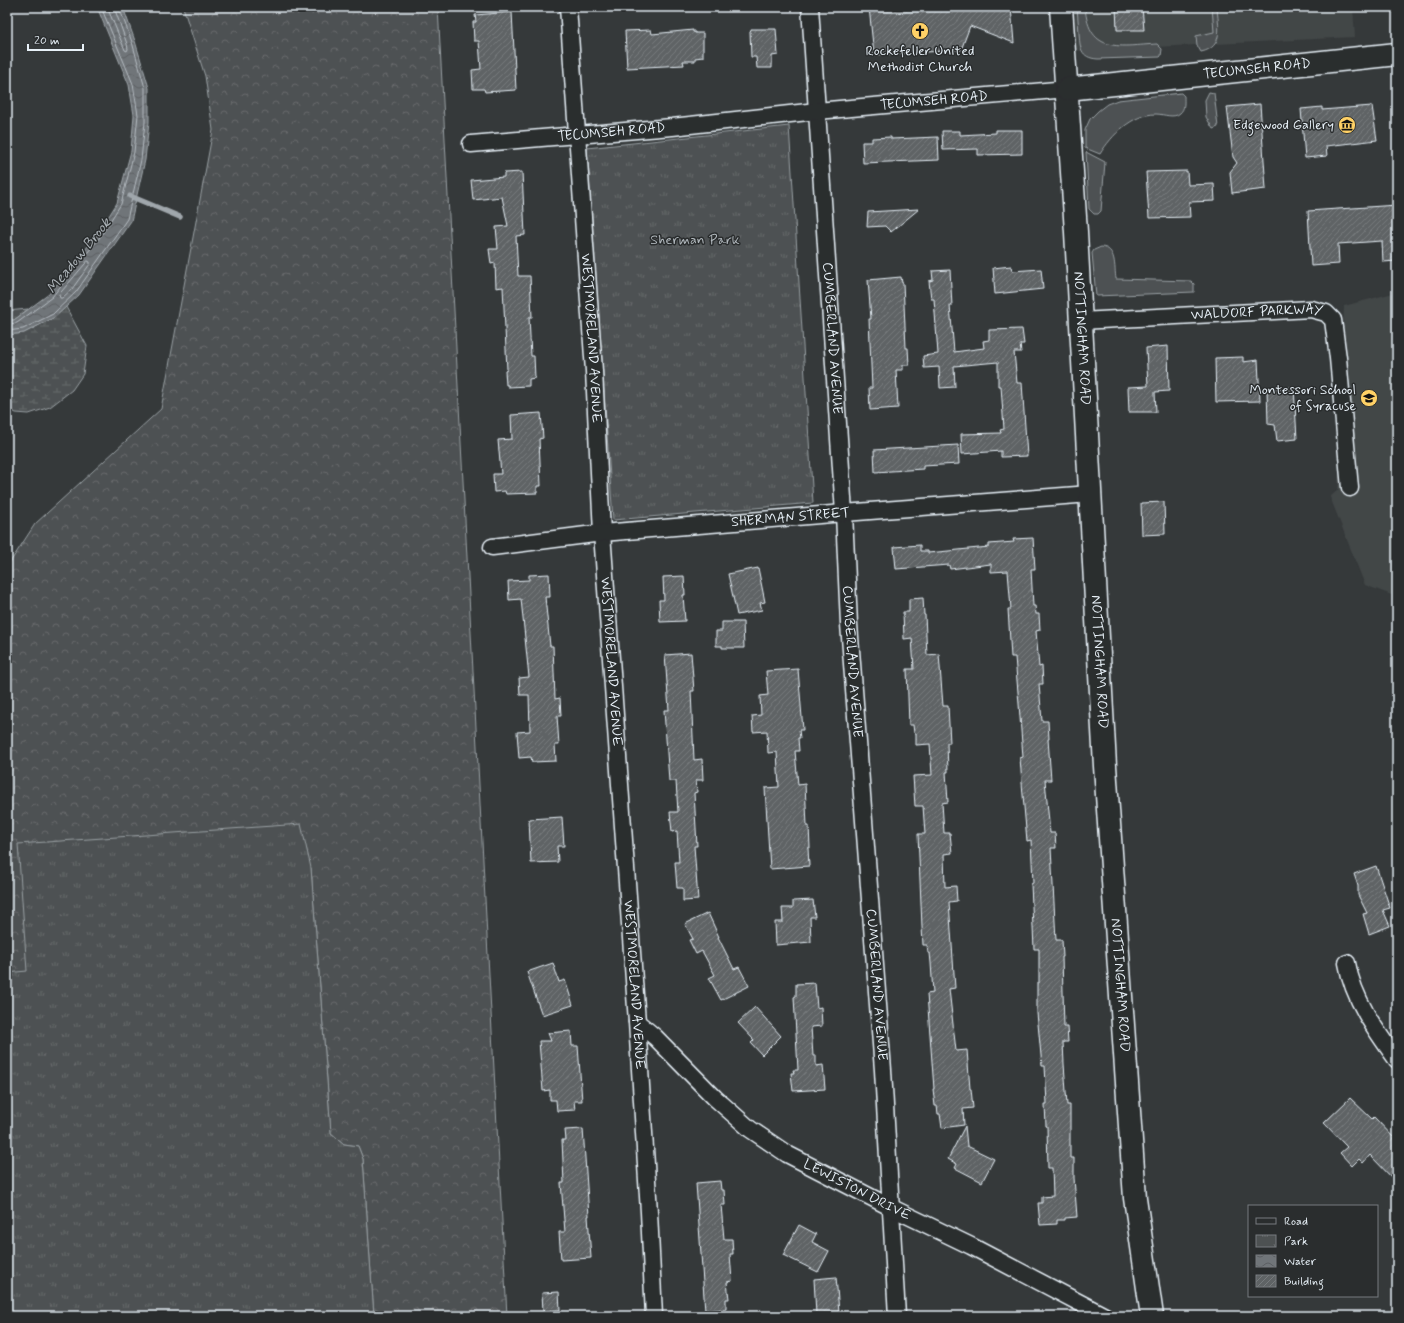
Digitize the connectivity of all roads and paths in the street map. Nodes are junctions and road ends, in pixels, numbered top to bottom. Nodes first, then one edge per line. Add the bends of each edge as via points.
1 (568, 7) edge
2 (810, 7) edge
3 (1061, 7) edge
4 (1397, 54) edge
5 (1067, 89) junction
6 (817, 111) junction
7 (576, 134) junction
8 (471, 144) dead end
9 (1080, 321) junction
10 (1350, 488) dead end
11 (1090, 494) junction
12 (844, 513) junction
13 (602, 534) junction
14 (492, 547) dead end
15 (1347, 964) dead end
16 (637, 1022) junction
17 (1397, 1060) edge
18 (890, 1207) junction
19 (654, 1316) edge
20 (897, 1316) edge
21 (1105, 1316) edge
22 (1152, 1316) edge

1 - 7 street, WESTMORELAND AVENUE
2 - 6 street, CUMBERLAND AVENUE
3 - 5 street, NOTTINGHAM ROAD
4 - 5 street, TECUMSEH ROAD
5 - 6 street, TECUMSEH ROAD
5 - 9 street, NOTTINGHAM ROAD
6 - 7 street, TECUMSEH ROAD via 672,127
6 - 12 street, CUMBERLAND AVENUE
7 - 8 street, TECUMSEH ROAD
7 - 13 street, WESTMORELAND AVENUE via 593,363
9 - 10 street, WALDORF PARKWAY via 1312,310 1326,313 1333,320
9 - 11 street, NOTTINGHAM ROAD
11 - 12 street, SHERMAN STREET
11 - 22 street, NOTTINGHAM ROAD via 1105,766 1135,1191
12 - 13 street, SHERMAN STREET
12 - 18 street, CUMBERLAND AVENUE via 849,624 883,1070
13 - 14 street, SHERMAN STREET
13 - 16 street, WESTMORELAND AVENUE
15 - 17 street via 1349,978 1372,1026
16 - 18 street, LEWISTON DRIVE via 750,1129 787,1154
16 - 19 street, WESTMORELAND AVENUE
18 - 20 street, CUMBERLAND AVENUE
18 - 21 street, LEWISTON DRIVE

